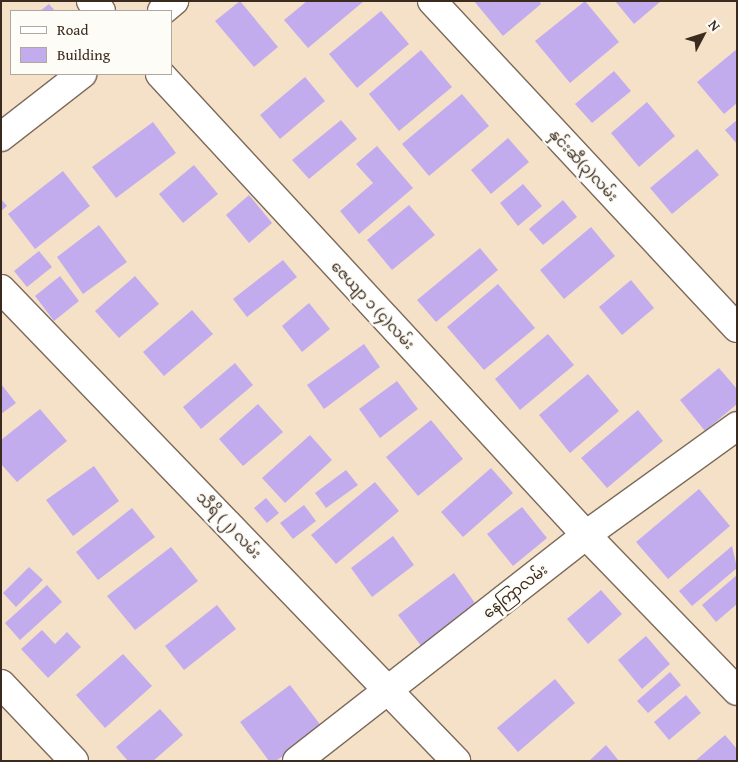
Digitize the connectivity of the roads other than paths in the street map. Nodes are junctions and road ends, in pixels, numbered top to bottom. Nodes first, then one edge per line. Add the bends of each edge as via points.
1 (91, 1) edge
2 (174, 1) edge
3 (432, 1) edge
4 (100, 10) edge
5 (163, 10) edge
6 (81, 75) edge
7 (161, 75) edge
8 (1, 137) edge
9 (1, 289) edge
10 (737, 328) edge
11 (737, 426) edge
12 (586, 536) junction
13 (1, 684) edge
14 (389, 690) junction
15 (737, 691) edge
16 (74, 761) edge
17 (297, 761) edge
18 (456, 761) edge

1 - 4 street
2 - 5 street
3 - 10 street, နှင်းဆီ(၃)လမ်း
6 - 8 street
7 - 12 street, ဇေယျာ ၁ (၄)လမ်း
9 - 14 street, သီရိ (၂) လမ်း
11 - 12 street, နေကြာလမ်း
12 - 14 street, နေကြာလမ်း
12 - 15 street, ဇေယျာ ၁ (၄)လမ်း
13 - 16 street
14 - 17 street, နေကြာလမ်း
14 - 18 street, သီရိ (၂) လမ်း

